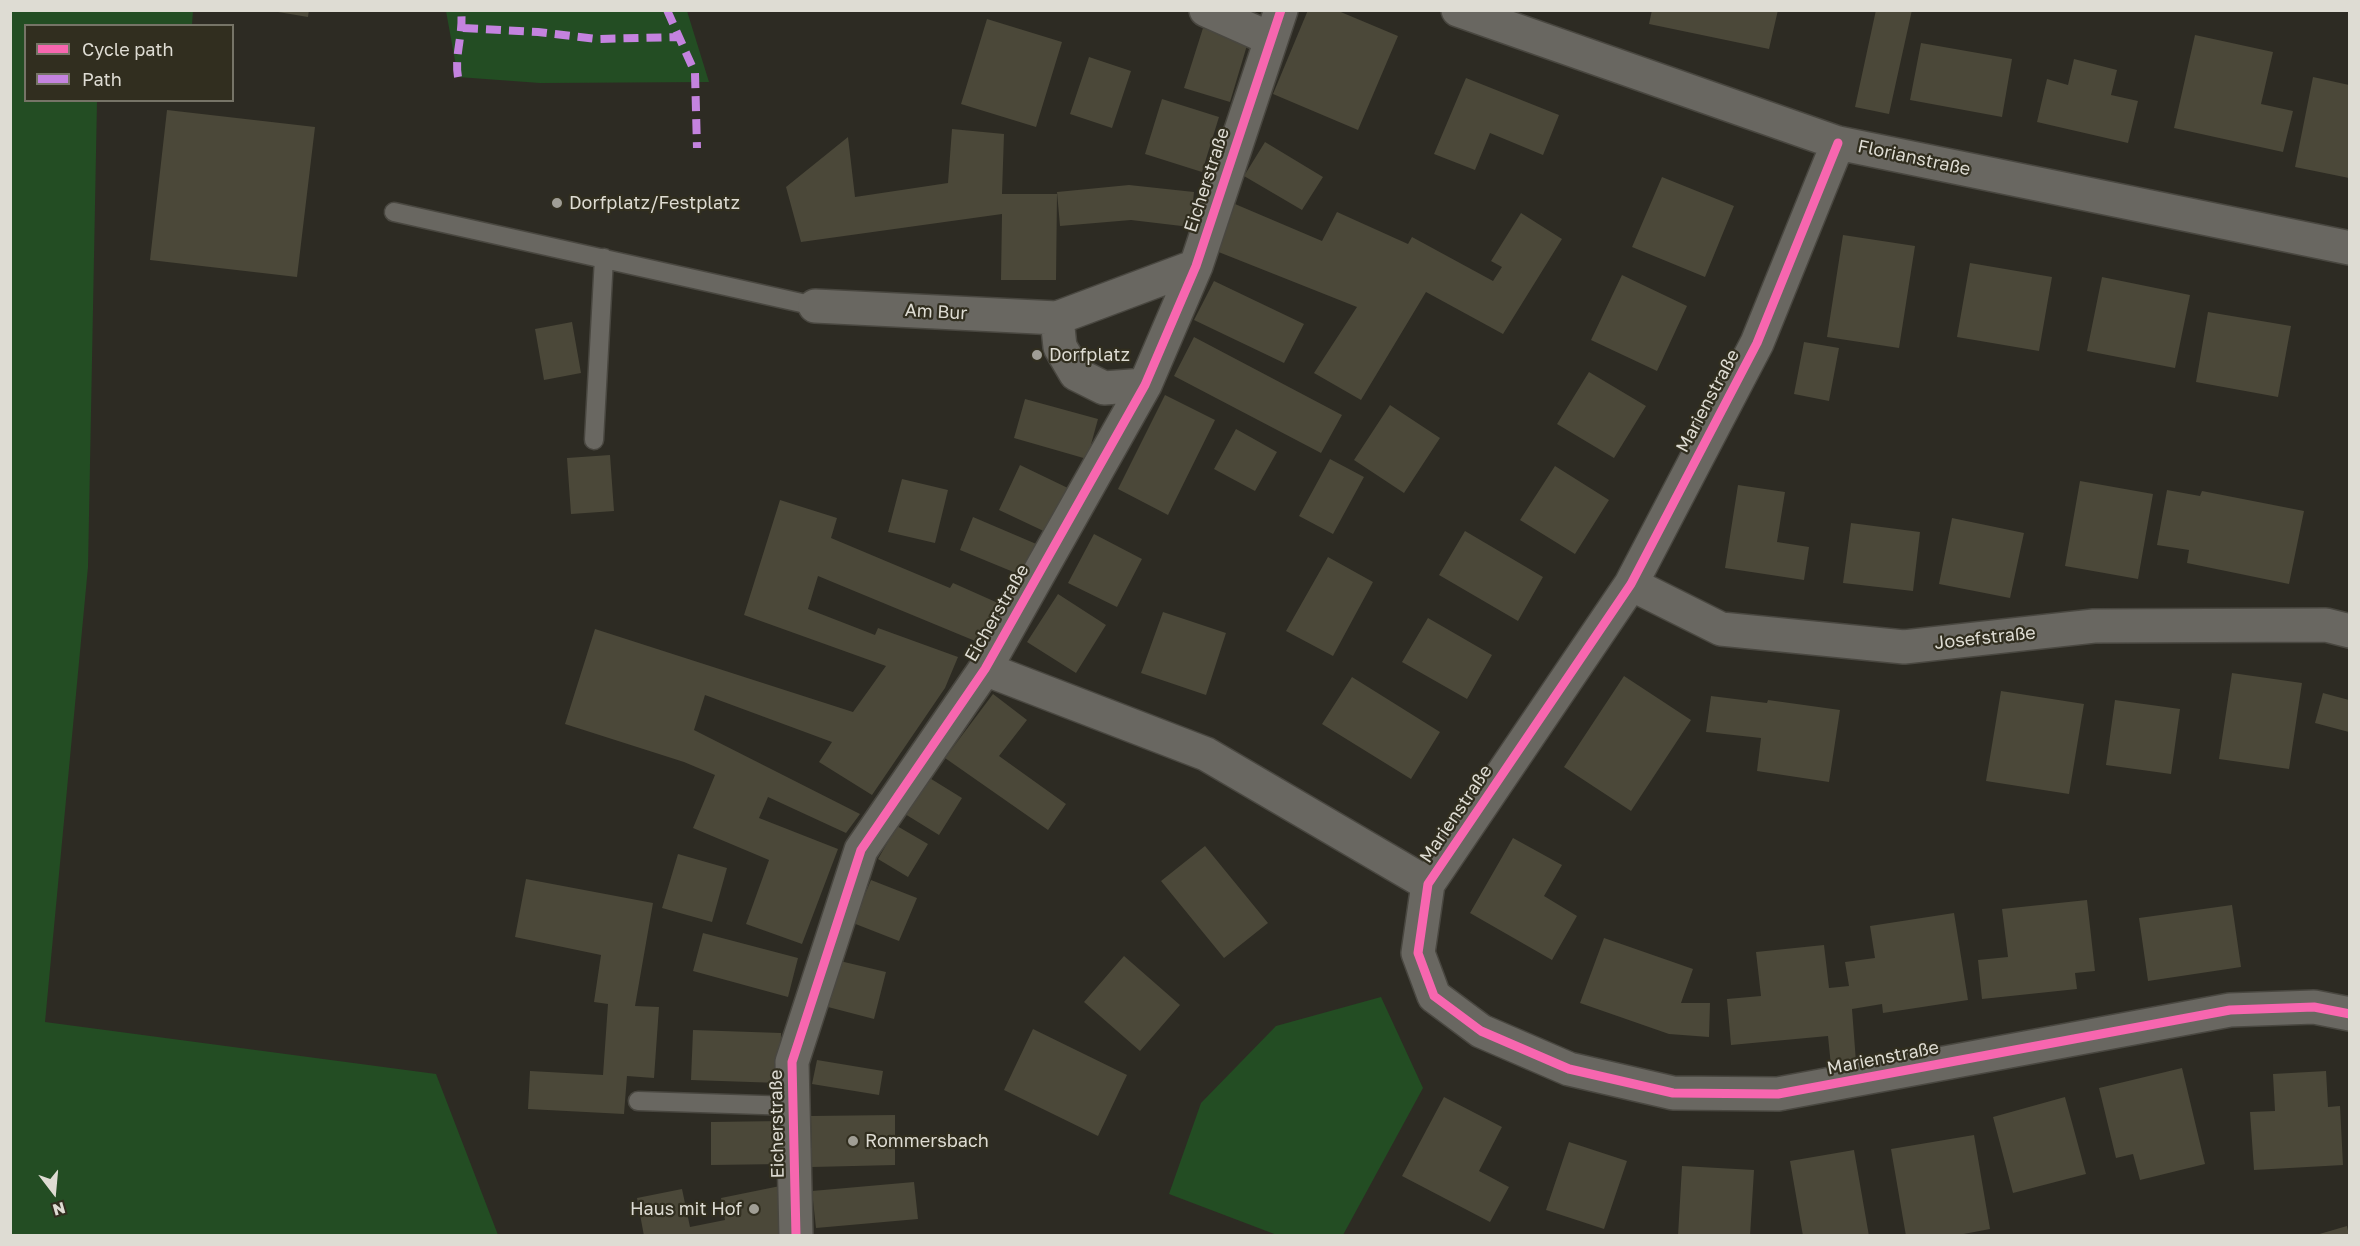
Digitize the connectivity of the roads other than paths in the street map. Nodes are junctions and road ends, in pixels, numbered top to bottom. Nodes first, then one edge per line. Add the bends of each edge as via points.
1 (1206, 10) edge
2 (1458, 10) edge
3 (1276, 25) edge
4 (1838, 143) junction
5 (394, 212) dead end
6 (2349, 248) edge
7 (604, 258) junction
8 (1196, 266) junction
9 (815, 306) joint
10 (1057, 318) junction
11 (1145, 385) junction
12 (594, 440) dead end
13 (1631, 584) junction
14 (2349, 631) edge
15 (985, 669) junction
16 (1428, 884) junction
17 (2349, 1014) edge
18 (638, 1101) dead end
19 (793, 1106) junction
20 (796, 1236) edge

1 - 3 street
2 - 4 street, Florianstraße
3 - 8 street, Eicherstraße
4 - 6 street, Florianstraße
4 - 13 street, Marienstraße via 1757,343
5 - 7 lane
7 - 9 lane
7 - 12 lane
8 - 10 street, Am Bur
8 - 11 street, Eicherstraße
9 - 10 street, Am Bur
10 - 11 street via 1060,347 1076,374 1104,387
11 - 15 street, Eicherstraße
13 - 14 street, Josefstraße via 1721,628 1904,647 2094,626 2326,625
13 - 16 street, Marienstraße
15 - 16 street, Marienstraße via 1206,754
15 - 19 street, Eicherstraße via 861,849 792,1062
16 - 17 street, Marienstraße via 1418,952 1434,996 1481,1031 1569,1069 1673,1093 1778,1094 2230,1010 2314,1008
18 - 19 lane
19 - 20 street, Eicherstraße

